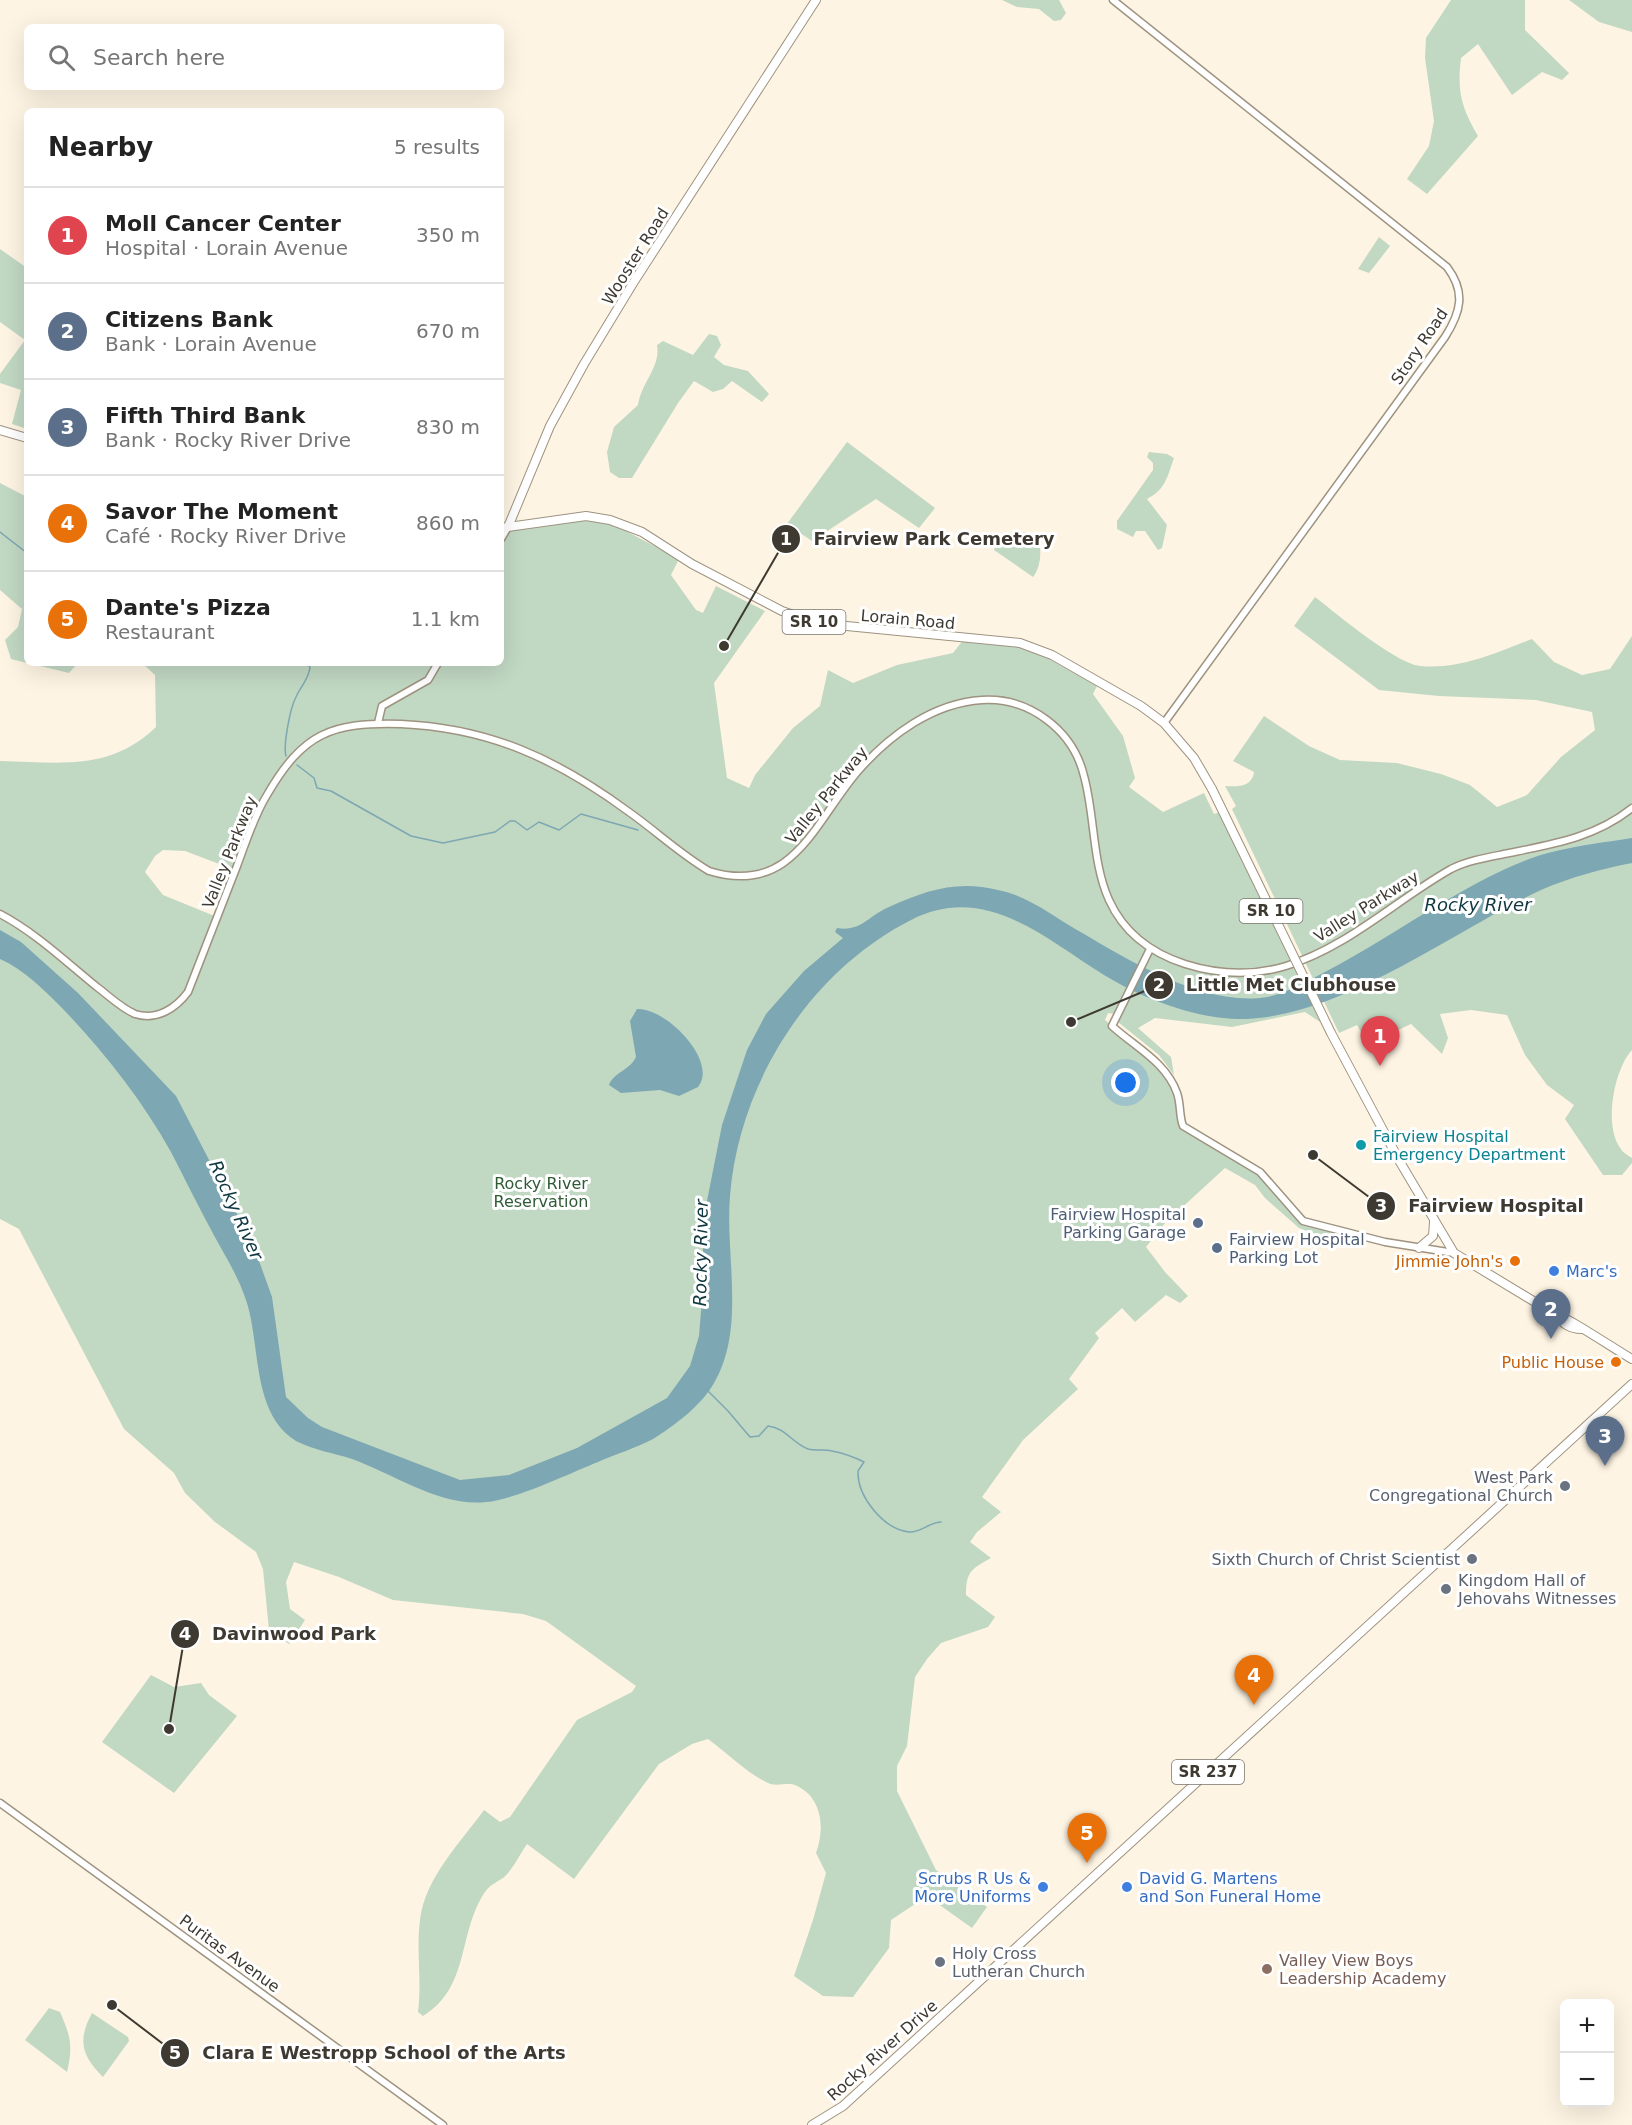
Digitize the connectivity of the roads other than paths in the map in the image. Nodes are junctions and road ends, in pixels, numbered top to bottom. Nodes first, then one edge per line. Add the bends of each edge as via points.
1 (816, 0) edge
2 (1113, 0) edge
3 (0, 430) edge
4 (24, 437) edge
5 (504, 527) edge
6 (436, 666) edge
7 (378, 723) junction
8 (1164, 723) junction
9 (1632, 808) edge
10 (0, 915) edge
11 (1150, 949) junction
12 (1434, 1221) junction
13 (1419, 1248) junction
14 (1454, 1253) junction
15 (1632, 1359) edge
16 (1632, 1384) edge
17 (0, 1803) edge
18 (443, 2125) edge
19 (812, 2125) edge

1 - 5 main road, Wooster Road via 584,364 550,426
2 - 8 street, Story Road via 1447,267 1455,278 1461,301 1445,337
3 - 4 main road
5 - 8 main road, Lorain Road / SR 10 via 586,516 626,524 782,611 816,623 1020,643 1061,659
6 - 7 street via 428,680 382,706
7 - 10 street, Valley Parkway via 342,726 322,733 287,767 267,795 253,825 188,992 168,1011 145,1016 122,1006
7 - 11 street, Valley Parkway via 451,728 515,746 598,791 709,871 742,876 757,875 789,861 806,844 860,769 915,722 965,702 1017,703 1056,727 1076,756 1084,774 1108,898 1124,924
8 - 12 main road, Lorain Road / SR 10, bridge via 1194,758 1212,789 1331,1033
9 - 11 street, Valley Parkway via 1585,836 1463,863 1331,946 1286,966 1242,973 1209,970
11 - 13 street via 1112,1026 1167,1075 1178,1094 1181,1122 1188,1131 1260,1172 1303,1221
12 - 13 main road via 1433,1236
12 - 14 main road, SR 10
13 - 14 street
14 - 15 main road, SR 10
16 - 19 main road, Rocky River Drive / SR 237 via 843,2106
17 - 18 street, Puritas Avenue

